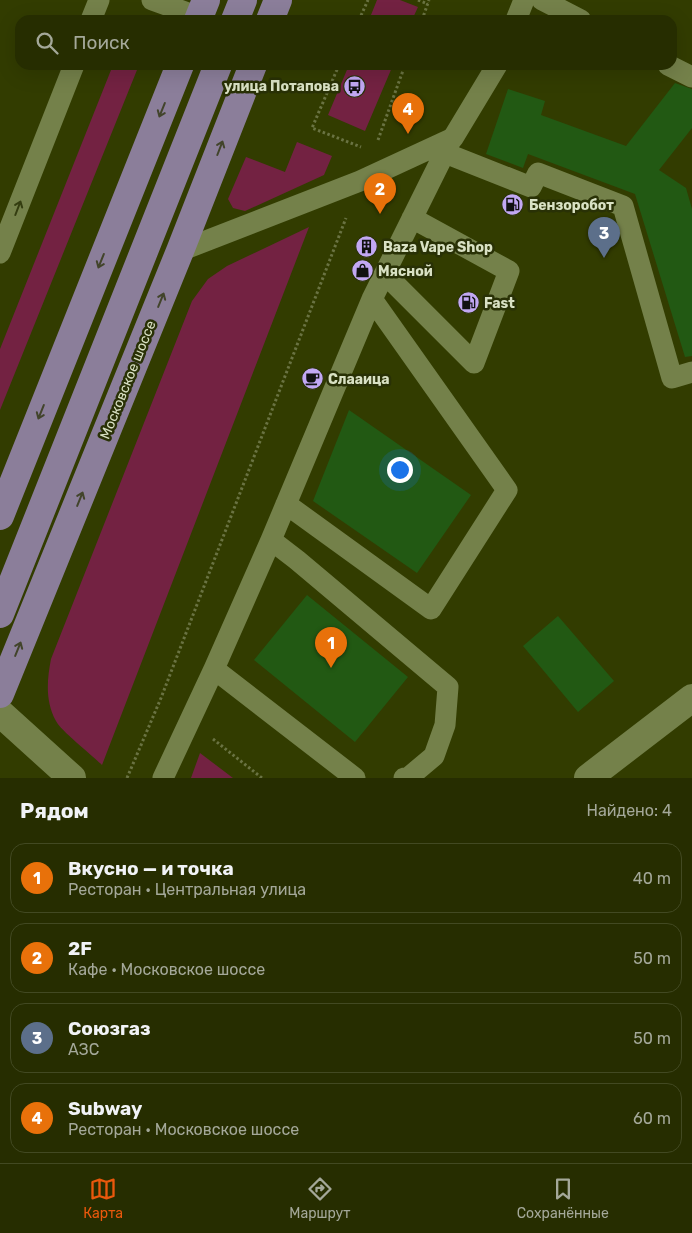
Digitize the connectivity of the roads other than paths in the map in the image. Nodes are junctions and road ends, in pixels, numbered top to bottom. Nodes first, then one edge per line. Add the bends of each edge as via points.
1 (99, 0) edge
2 (152, 0) edge
3 (243, 0) edge
4 (278, 0) edge
5 (524, 0) edge
6 (542, 0) edge
7 (201, 12) edge
8 (93, 15) edge
9 (237, 15) edge
10 (272, 15) edge
11 (518, 15) edge
12 (571, 15) edge
13 (72, 70) edge
14 (178, 70) edge
15 (216, 70) edge
16 (251, 70) edge
17 (494, 70) edge
18 (677, 70) edge
19 (692, 78) edge
20 (448, 146) junction
21 (412, 218) junction
22 (180, 251) junction
23 (0, 253) edge
24 (384, 274) junction
25 (372, 299) junction
26 (692, 372) edge
27 (286, 504) junction
28 (0, 516) edge
29 (271, 540) junction
30 (0, 614) edge
31 (214, 669) junction
32 (0, 694) edge
33 (692, 698) edge
34 (0, 713) edge
35 (72, 778) edge
36 (163, 778) edge
37 (355, 778) edge
38 (404, 778) edge
39 (588, 778) edge

1 - 8 lane
2 - 7 lane
3 - 9 main road
4 - 10 main road
5 - 11 lane
6 - 12 lane
23 -> 13 lane
14 -> 28 main road
15 - 30 main road
22 -> 16 main road, Московское шоссе
17 - 20 lane
18 - 19 lane
20 - 21 lane
20 - 22 lane
20 - 26 lane via 531,187 538,173 623,206 672,378
21 - 24 lane
21 - 24 lane via 509,272 474,363
32 -> 22 main road, Московское шоссе
24 - 25 lane
25 - 27 lane
25 - 27 lane via 507,490 431,609
27 - 29 lane
29 - 31 lane
29 - 38 lane via 448,687 444,725 434,756 410,777
31 - 36 lane
31 - 37 lane
33 - 39 street
34 - 35 street

